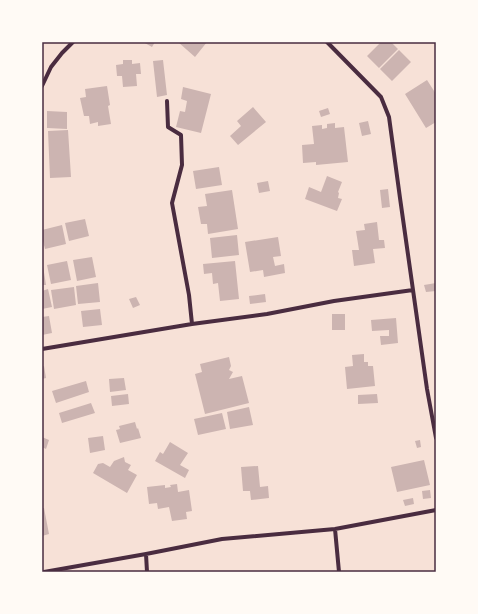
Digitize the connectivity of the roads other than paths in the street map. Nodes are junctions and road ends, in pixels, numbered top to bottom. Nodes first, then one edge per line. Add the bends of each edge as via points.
1 (73, 42) edge
2 (327, 42) edge
3 (42, 86) edge
4 (167, 101) dead end
5 (413, 290) junction
6 (192, 324) junction
7 (42, 349) edge
8 (436, 438) edge
9 (436, 510) edge
10 (335, 529) junction
11 (146, 554) junction
12 (44, 572) edge
13 (147, 572) edge
14 (339, 572) edge

1 - 3 street via 51,67
2 - 5 street via 380,97 389,117
4 - 6 street via 168,127 181,135 182,164 172,202
5 - 6 street
5 - 8 street
6 - 7 street
9 - 10 street
10 - 11 street via 222,539
10 - 14 street
11 - 12 street
11 - 13 street

